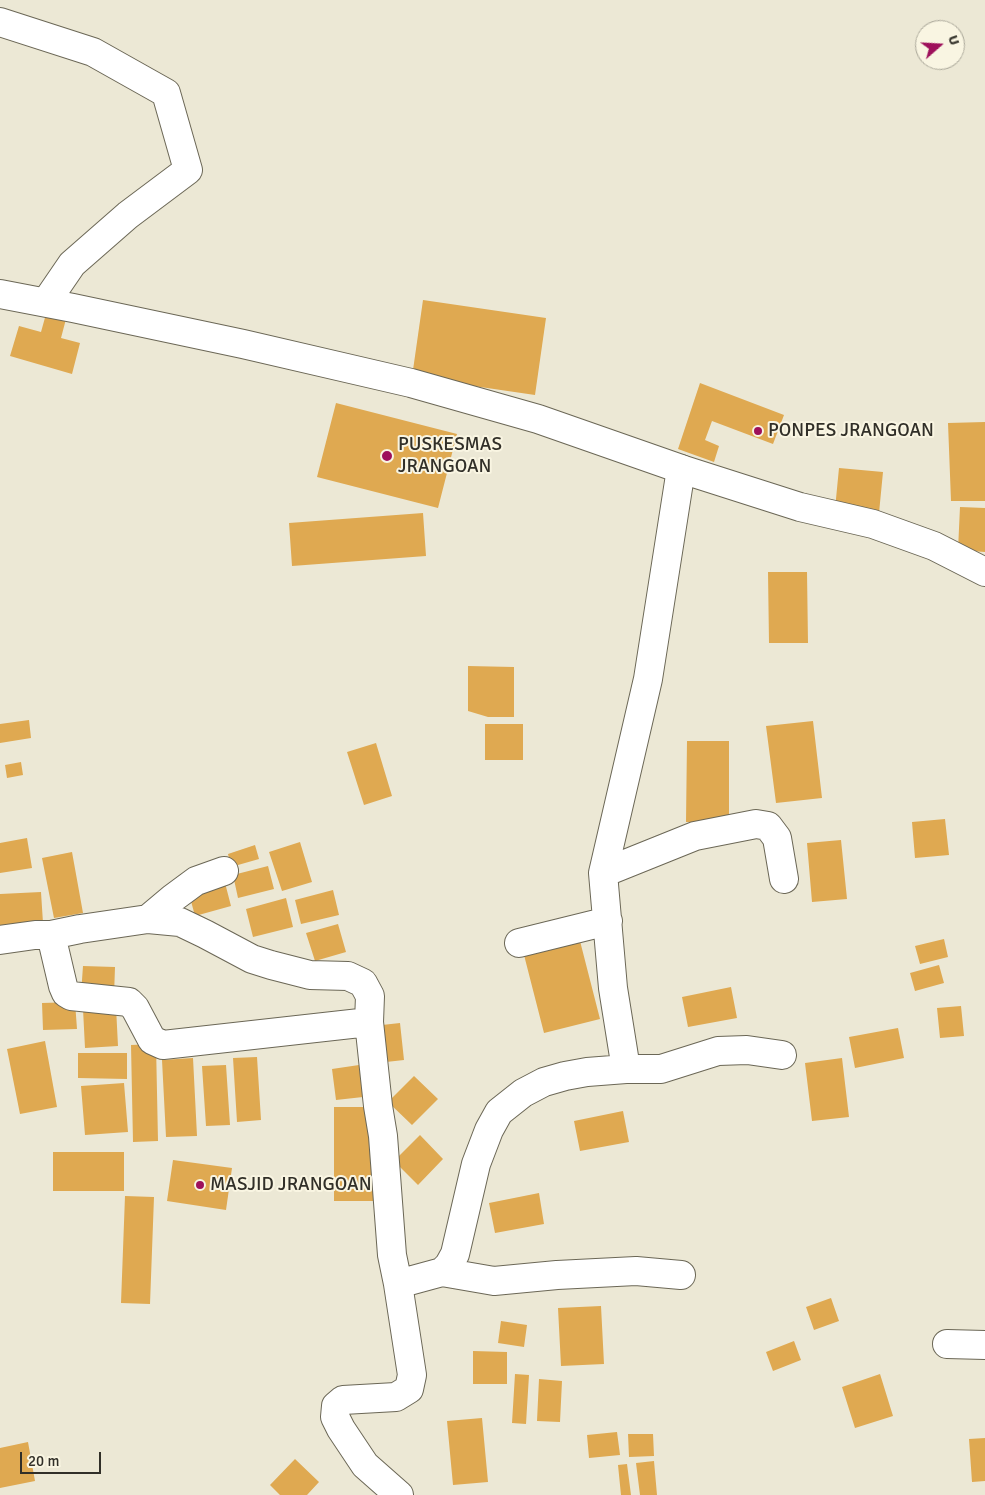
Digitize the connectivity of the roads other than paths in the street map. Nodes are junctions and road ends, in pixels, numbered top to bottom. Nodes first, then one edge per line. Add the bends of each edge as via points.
1 (0, 22) edge
2 (0, 294) edge
3 (46, 302) junction
4 (681, 469) junction
5 (985, 572) edge
6 (224, 871) dead end
7 (603, 873) junction
8 (784, 879) dead end
9 (148, 919) junction
10 (608, 921) junction
11 (51, 935) junction
12 (0, 940) edge
13 (519, 943) dead end
14 (369, 1022) junction
15 (782, 1055) dead end
16 (626, 1068) junction
17 (442, 1272) junction
18 (681, 1275) dead end
19 (398, 1284) junction
20 (947, 1344) dead end
21 (985, 1345) edge
22 (399, 1495) edge

1 - 3 street via 93,52 166,93 188,170 128,215 72,264
2 - 3 street
3 - 4 street via 411,382 538,419
4 - 5 street via 800,507 873,524 934,546
4 - 7 street via 648,679
6 - 9 street via 196,881
7 - 8 street via 695,836 756,824 768,826 777,838
7 - 10 street
9 - 11 street
9 - 14 street via 180,922 270,965 310,975 348,976 363,983 370,996
10 - 13 street
10 - 16 street via 612,988
11 - 12 street
11 - 14 street via 66,993 129,1002 152,1040 163,1045
14 - 19 street via 383,1136 392,1256
15 - 16 street via 747,1050 718,1051 661,1069
16 - 17 street via 587,1072 544,1082 499,1112 476,1164 455,1254
17 - 18 street via 494,1282 636,1270
17 - 19 street
19 - 22 street via 412,1375 409,1389 396,1397 343,1400 336,1406 335,1417 364,1465
20 - 21 street

